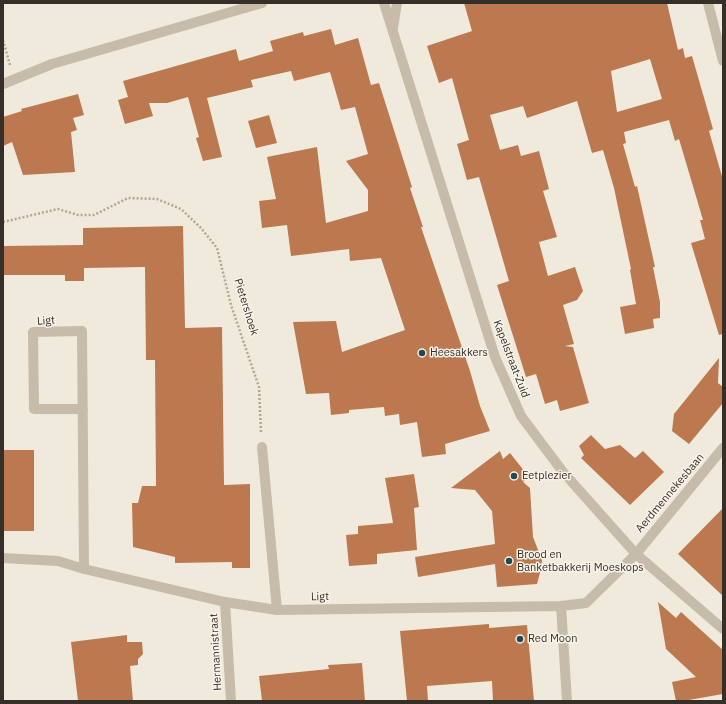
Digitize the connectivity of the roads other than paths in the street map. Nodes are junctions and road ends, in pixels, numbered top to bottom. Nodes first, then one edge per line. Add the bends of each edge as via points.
1 (262, 3) edge
2 (384, 3) edge
3 (397, 3) edge
4 (708, 3) edge
5 (393, 30) junction
6 (723, 61) edge
7 (3, 84) edge
8 (83, 409) junction
9 (262, 446) road end
10 (723, 448) edge
11 (636, 554) junction
12 (3, 558) edge
13 (84, 569) junction
14 (225, 602) junction
15 (561, 606) junction
16 (277, 610) junction
17 (723, 628) edge
18 (230, 701) edge
19 (567, 701) edge

1 - 7 street via 52,64
2 - 5 street, Kapelstraat-Zuid
3 - 5 street, Kapelstraat-Zuid
4 - 6 street
5 - 11 street, Kapelstraat-Zuid via 495,357 521,416 563,472
8 - 8 street, Ligt via 82,331 33,332 34,409
8 - 13 street, Ligt
9 - 16 street
10 - 11 street, Aerdmennekesbaan
11 - 15 street, Aerdmennekesbaan via 586,603
11 - 17 street, Kapelstraat-Zuid
12 - 13 street, Ligt via 58,561
13 - 14 street, Ligt
14 - 16 street, Ligt
14 - 18 street, Hermannistraat
15 - 16 street, Ligt
15 - 19 street

